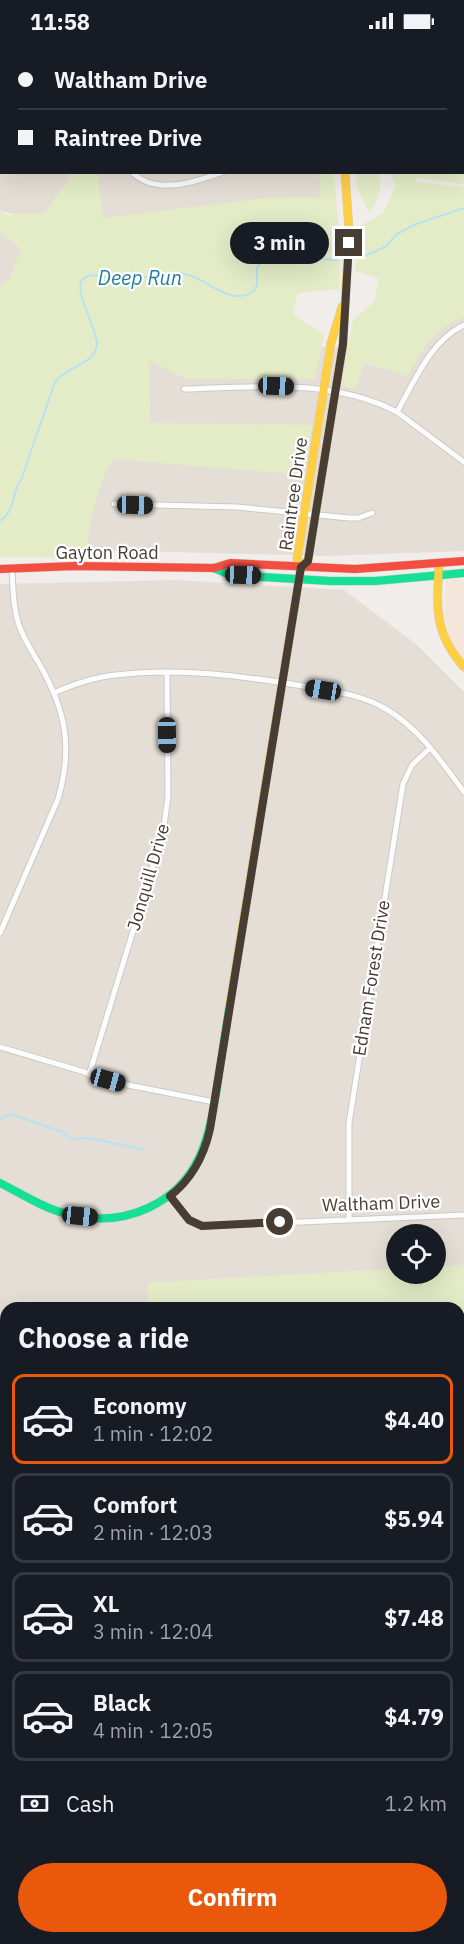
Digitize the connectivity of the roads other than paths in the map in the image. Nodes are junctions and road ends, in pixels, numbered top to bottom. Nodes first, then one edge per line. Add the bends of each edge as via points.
1 (135, 174) edge
2 (218, 174) edge
3 (345, 174) edge
4 (346, 292) junction
5 (464, 325) edge
6 (184, 389) dead end
7 (324, 391) junction
8 (336, 393) junction
9 (397, 411) junction
10 (464, 462) edge
11 (114, 504) dead end
12 (304, 513) junction
13 (372, 513) dead end
14 (316, 514) junction
15 (464, 561) edge
16 (439, 563) junction
17 (301, 567) junction
18 (214, 568) junction
19 (0, 569) edge
20 (12, 569) junction
21 (464, 573) edge
22 (438, 575) junction
23 (299, 579) junction
24 (464, 667) edge
25 (167, 673) junction
26 (282, 683) junction
27 (54, 693) junction
28 (430, 748) junction
29 (464, 792) edge
30 (0, 933) edge
31 (0, 1047) edge
32 (89, 1075) junction
33 (214, 1102) junction
34 (0, 1183) edge
35 (170, 1196) junction
36 (464, 1215) edge
37 (349, 1220) junction

1 - 2 street via 147,183 173,184 195,183
3 - 4 street, Raintree Drive via 349,230
4 - 7 street, Raintree Drive via 331,344
4 - 8 street, Raintree Drive
5 - 9 street via 433,351
6 - 7 street via 276,386
7 - 8 street
7 - 12 street, Raintree Drive
8 - 9 street
8 - 14 street, Raintree Drive
9 - 10 street
11 - 12 street
12 - 14 street
12 - 17 street, Raintree Drive via 297,559
13 - 14 street via 358,518
14 - 17 street, Raintree Drive via 308,561
15 - 16 street, Gayton Road
16 - 17 street, Gayton Road via 355,569
16 - 22 street
17 - 18 street, Gayton Road via 230,563
17 - 23 street
18 - 20 street, Gayton Road
18 - 23 street, Gayton Road via 230,574
19 - 20 street, Gayton Road
20 - 27 street via 19,627
21 - 22 street, Gayton Road
22 - 23 street, Gayton Road via 352,582
22 - 24 street via 440,631
23 - 26 street
25 - 26 street
25 - 27 street via 114,675
25 - 32 street, Jonquill Drive via 168,796 163,833
26 - 28 street via 370,701 404,720
26 - 33 street
27 - 30 street via 66,740 64,779 48,826
28 - 29 street
28 - 37 street, Ednam Forest Drive via 412,765 403,784 351,1104 347,1149
31 - 32 street
32 - 33 street
33 - 35 street via 202,1156
34 - 35 street via 56,1210 110,1219 134,1214
35 - 37 street, Waltham Drive via 189,1220 202,1226
36 - 37 street, Waltham Drive

